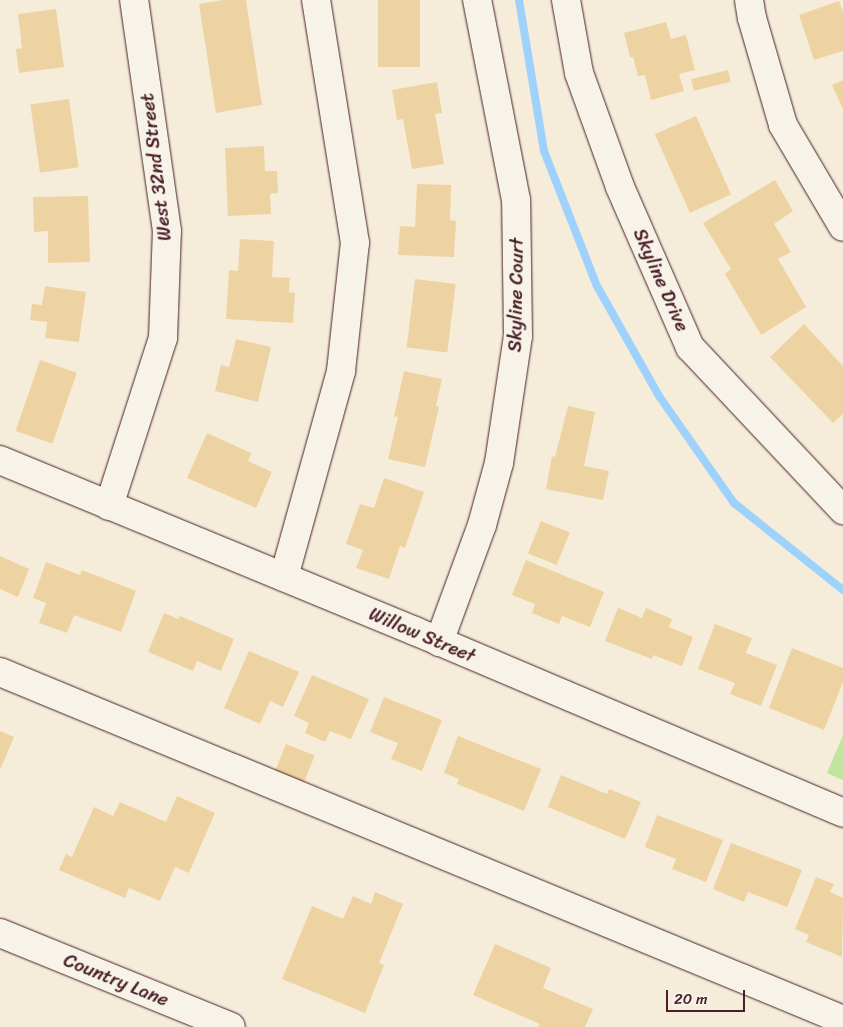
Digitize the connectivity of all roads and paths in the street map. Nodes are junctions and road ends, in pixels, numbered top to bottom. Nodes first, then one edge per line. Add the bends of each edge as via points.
1 (134, 0) edge
2 (316, 0) edge
3 (477, 0) edge
4 (566, 0) edge
5 (749, 0) edge
6 (843, 227) edge
7 (0, 460) edge
8 (109, 506) junction
9 (843, 510) edge
10 (284, 577) junction
11 (439, 642) junction
12 (0, 672) edge
13 (843, 813) edge
14 (0, 932) edge
15 (843, 1020) edge
16 (231, 1027) edge

1 - 8 street, West 32nd Street via 167,231 163,338
2 - 10 street via 354,243 341,371
3 - 11 street, Skyline Court via 516,200 518,336 499,463 482,525
4 - 9 street, Skyline Drive via 579,73 607,152 690,347
5 - 6 street via 783,125
7 - 8 street, Willow Street
8 - 10 street, Willow Street
10 - 11 street, Willow Street
11 - 13 street, Willow Street
12 - 15 street
14 - 16 street, Country Lane

